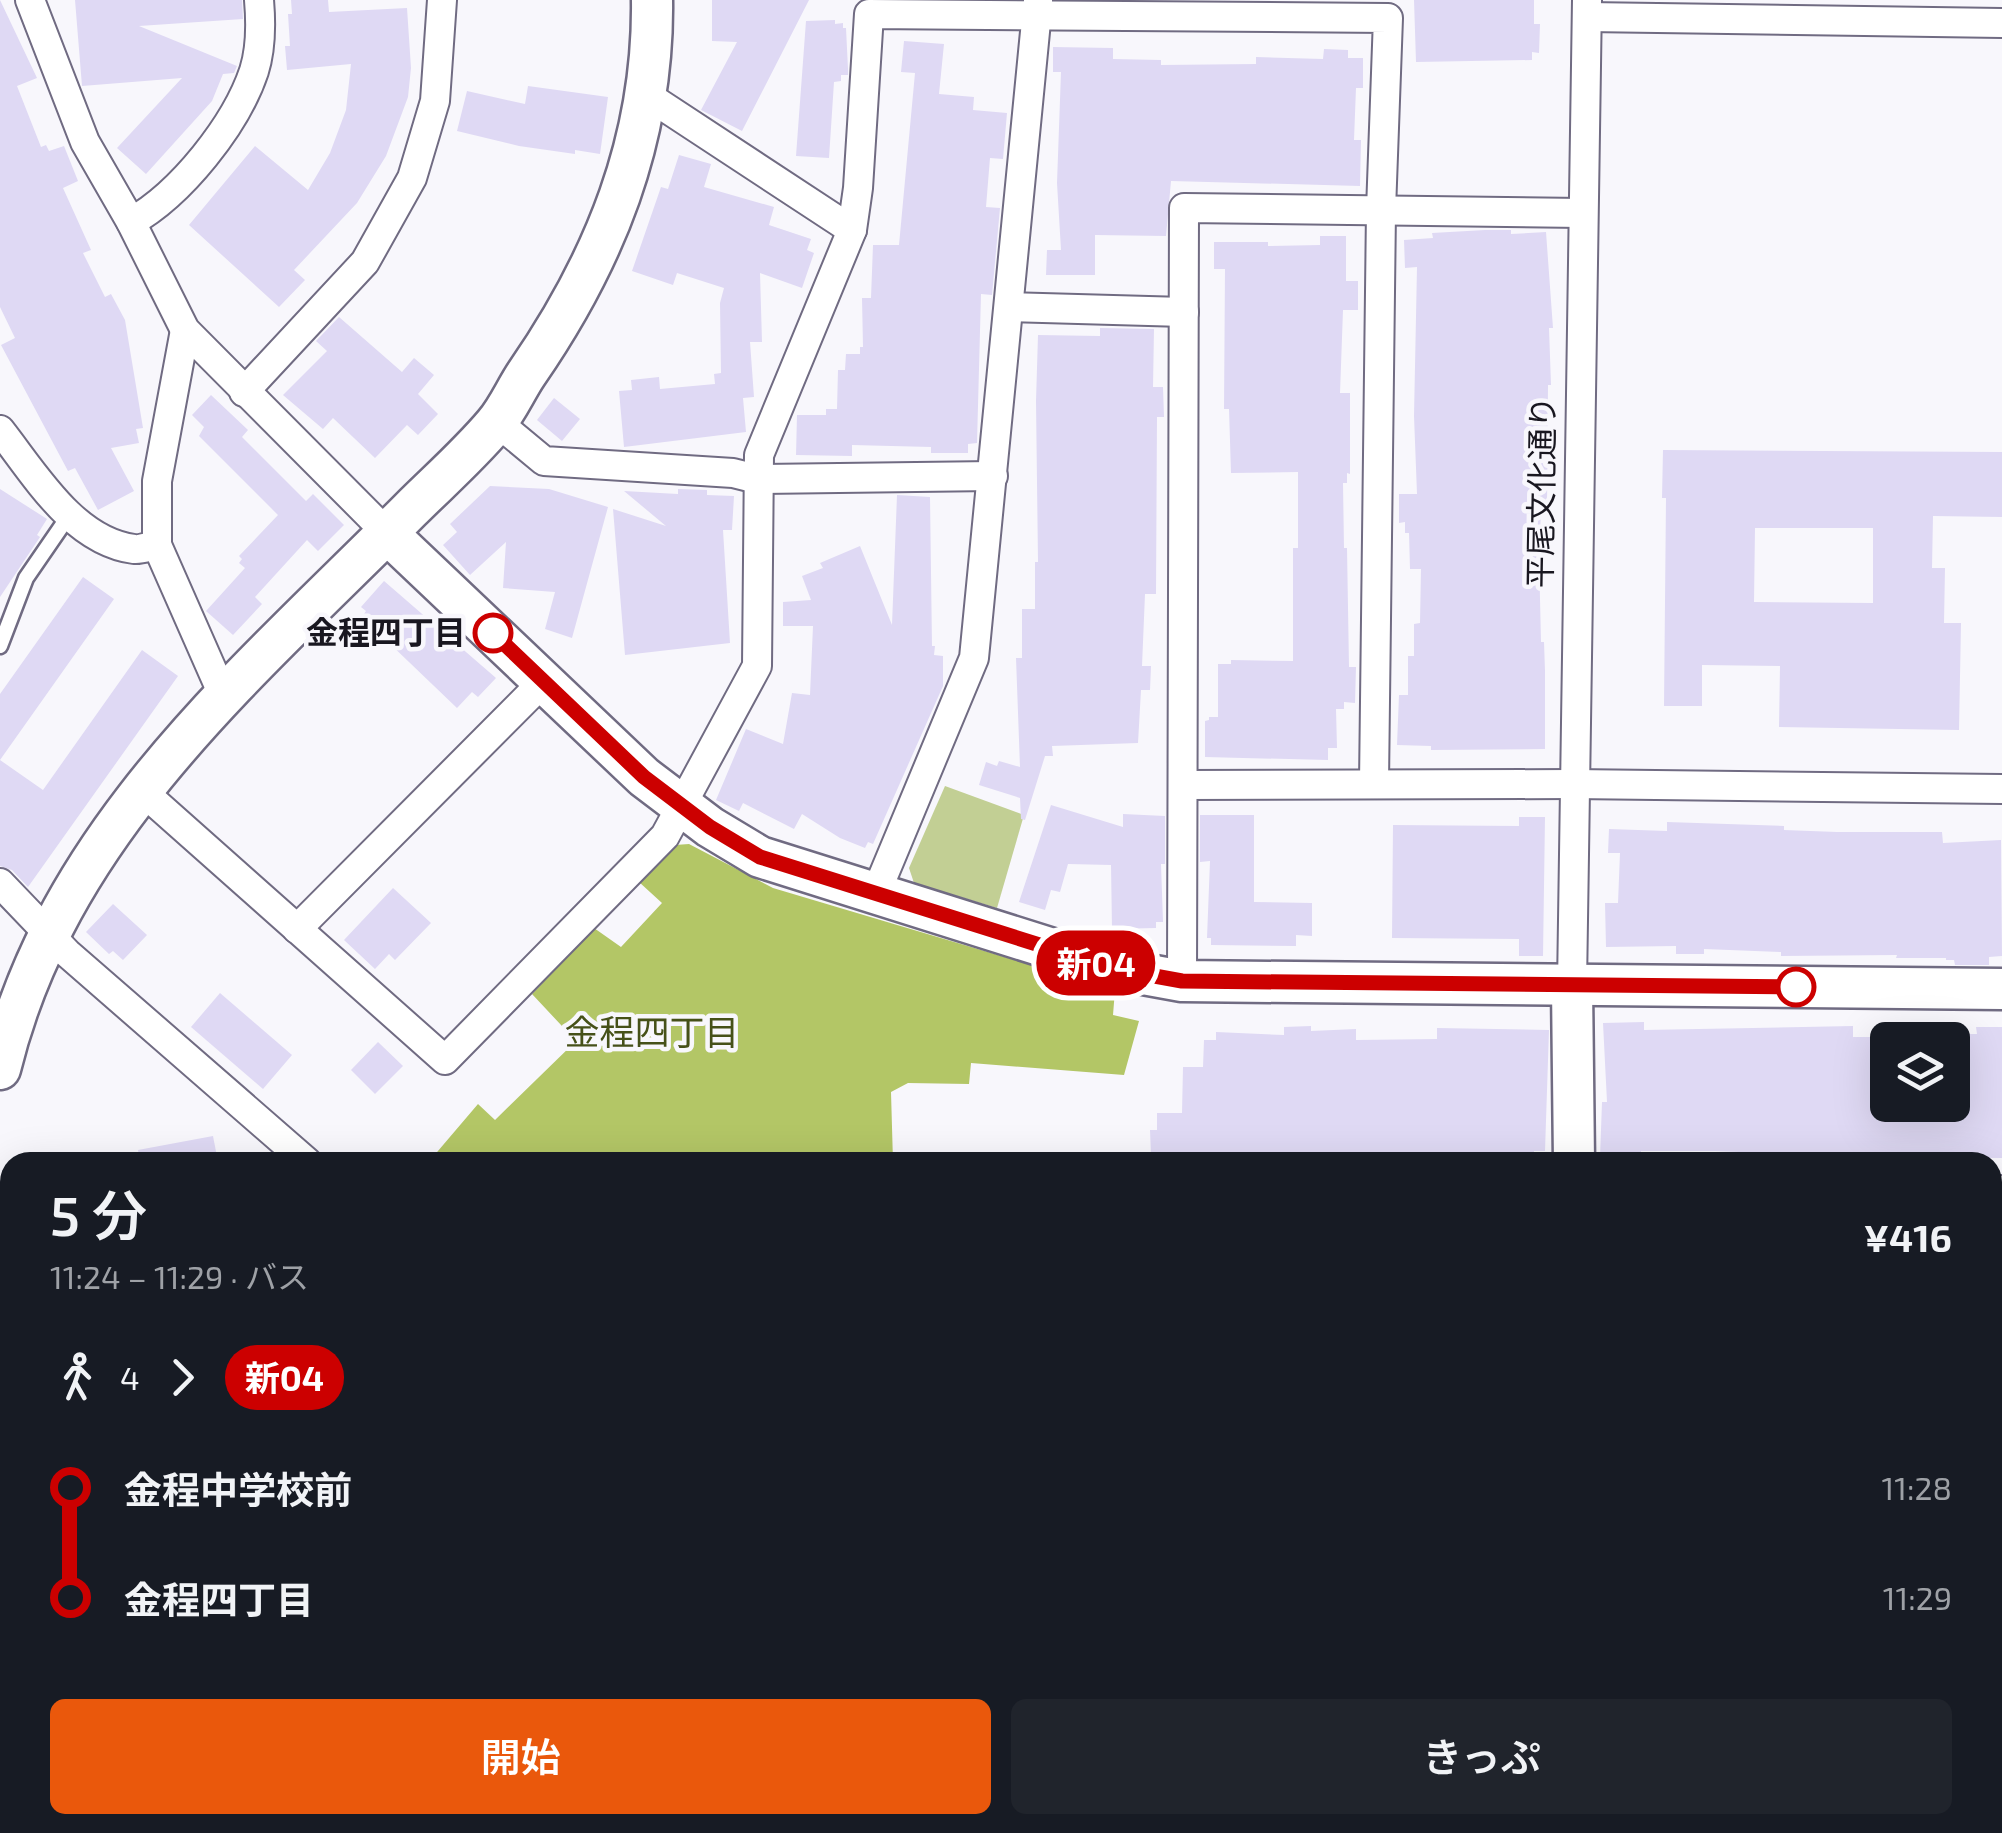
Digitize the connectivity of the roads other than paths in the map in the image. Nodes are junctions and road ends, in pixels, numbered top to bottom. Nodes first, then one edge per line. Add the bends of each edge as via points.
1 (30, 0) edge
2 (259, 0) edge
3 (442, 0) edge
4 (652, 0) edge
5 (1038, 8) edge
6 (1587, 9) edge
7 (2002, 24) edge
8 (648, 96) junction
9 (1381, 210) junction
10 (1582, 213) junction
11 (132, 222) junction
12 (852, 230) junction
13 (1010, 307) junction
14 (1184, 312) junction
15 (185, 330) junction
16 (244, 392) junction
17 (497, 422) junction
18 (0, 430) edge
19 (993, 476) junction
20 (756, 480) junction
21 (70, 514) junction
22 (387, 533) junction
23 (157, 545) junction
24 (0, 646) edge
25 (544, 681) junction
26 (224, 697) junction
27 (1374, 783) junction
28 (1573, 784) junction
29 (1183, 785) junction
30 (2002, 789) edge
31 (141, 790) junction
32 (681, 805) junction
33 (0, 884) edge
34 (876, 893) junction
35 (298, 928) junction
36 (49, 934) junction
37 (1182, 981) junction
38 (1572, 986) junction
39 (2002, 988) edge
40 (0, 1069) edge
41 (296, 1152) edge
42 (1574, 1152) edge

1 - 11 street via 85,142
2 - 11 street via 255,67 240,105 201,159 154,209
3 - 16 street via 435,101 412,178 364,262
4 - 8 street
5 - 9 street via 1388,18
5 - 12 street via 869,14
5 - 13 street
6 - 7 street
6 - 10 street, 平尾文化通り
8 - 12 street
8 - 17 street via 600,251
9 - 10 street
9 - 14 street via 1184,208
9 - 27 street
10 - 28 street, 平尾文化通り
11 - 15 street
12 - 20 street via 759,455
13 - 14 street
13 - 19 street
14 - 29 street
15 - 16 street
15 - 23 street via 157,481
16 - 22 street
17 - 20 street via 544,461 733,472
17 - 22 street
18 - 21 street
19 - 20 street
19 - 34 street via 974,658
20 - 32 street via 757,666
21 - 23 street via 90,532 135,549
21 - 24 lane via 26,578
22 - 25 street
22 - 26 street
23 - 26 street
25 - 32 street
25 - 35 street
26 - 31 street
27 - 28 street
27 - 29 street
28 - 30 street
28 - 38 street, 平尾文化通り
29 - 37 street
31 - 35 street
31 - 36 street via 90,860
32 - 34 street via 760,857
32 - 35 street via 665,836 445,1060
33 - 36 street
34 - 37 street via 1116,969
36 - 40 street via 18,1004
36 - 41 street
37 - 38 street
38 - 39 street
38 - 42 street

